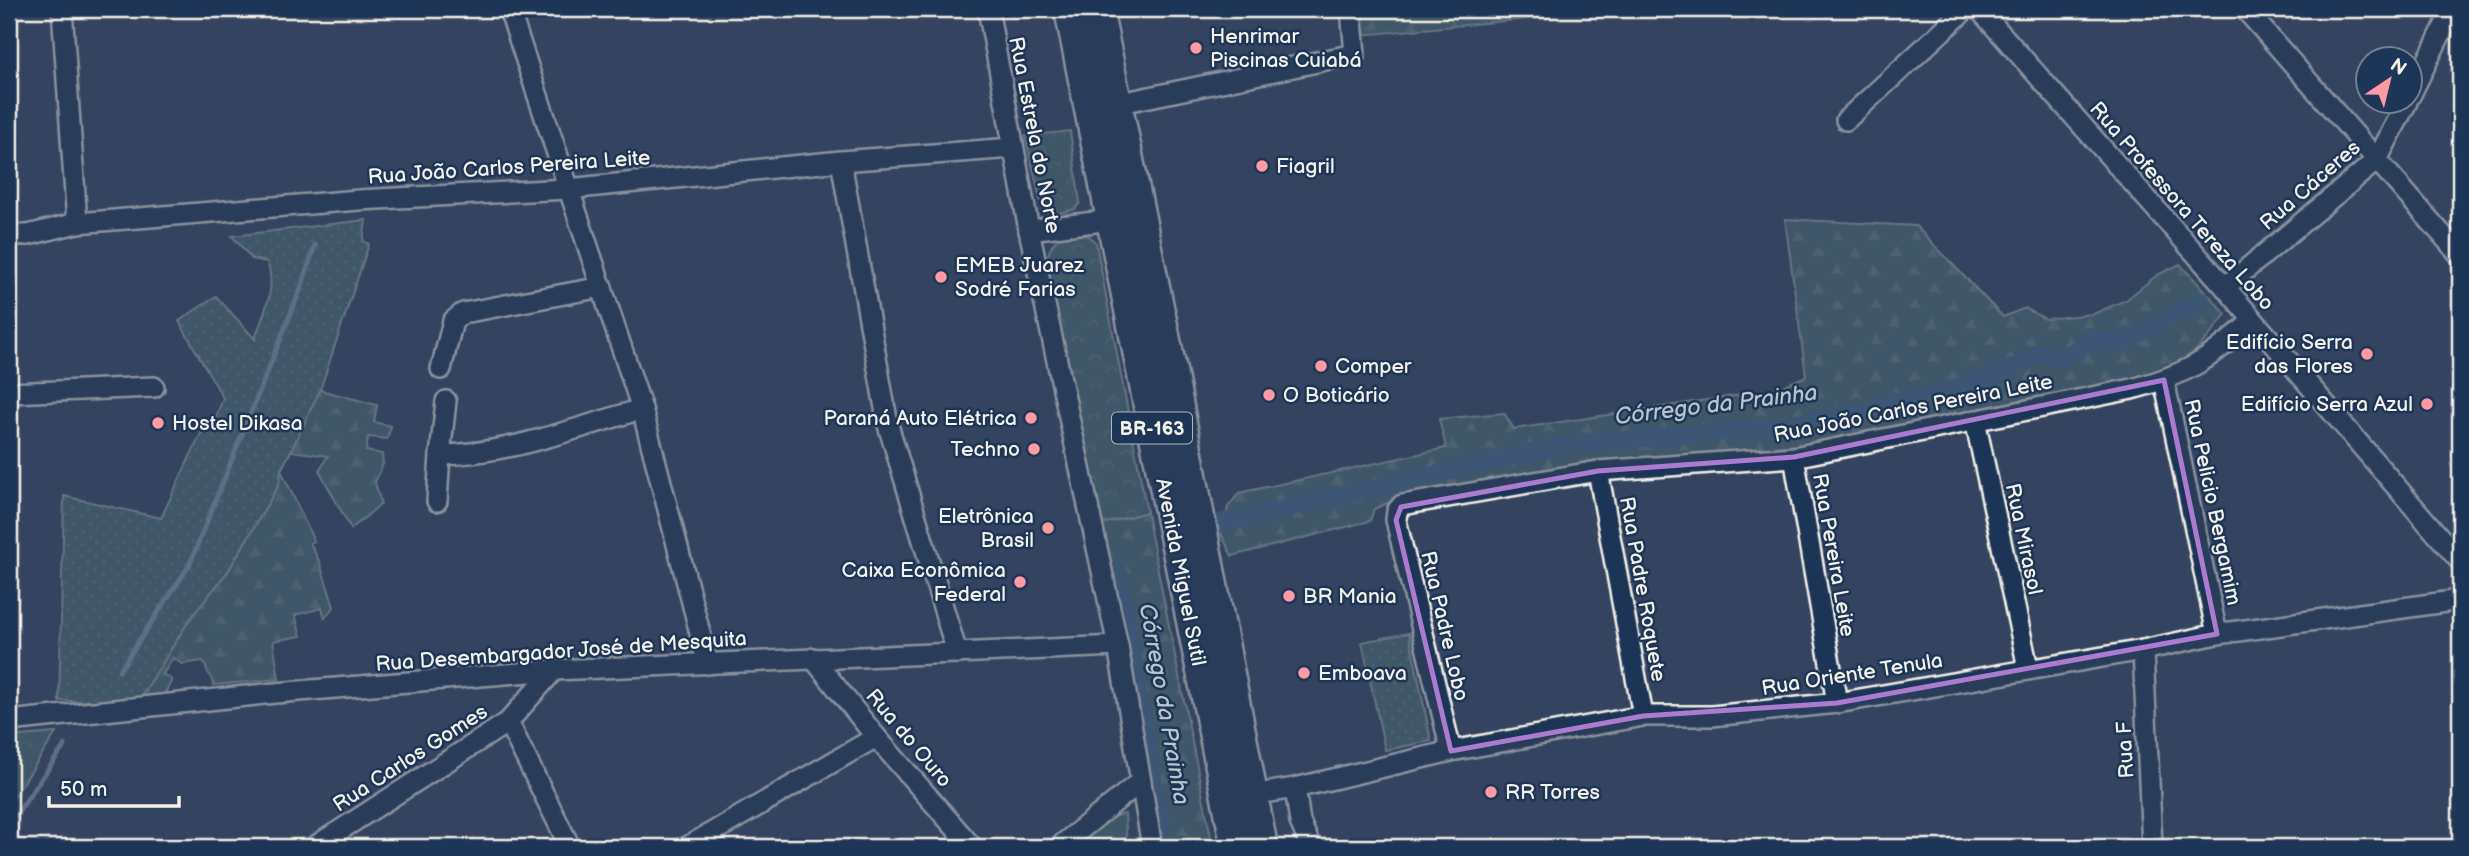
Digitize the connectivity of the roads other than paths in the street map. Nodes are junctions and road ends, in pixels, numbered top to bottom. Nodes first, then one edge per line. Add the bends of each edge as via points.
1 (62, 9) edge
2 (509, 9) edge
3 (988, 9) edge
4 (1070, 9) edge
5 (1097, 9) edge
6 (1351, 9) edge
7 (1966, 9) edge
8 (1979, 9) edge
9 (2245, 9) edge
10 (2453, 9) edge
11 (2424, 68) edge
12 (1116, 104) junction
13 (2400, 116) edge
14 (1846, 120) dead end
15 (1013, 148) junction
16 (841, 160) junction
17 (2377, 160) junction
18 (568, 189) junction
19 (1111, 220) junction
20 (77, 223) junction
21 (1030, 230) junction
22 (9, 235) edge
23 (2460, 255) edge
24 (602, 287) junction
25 (2225, 287) junction
26 (2252, 321) junction
27 (441, 369) dead end
28 (2164, 380) junction
29 (154, 387) dead end
30 (9, 393) edge
31 (446, 401) dead end
32 (642, 409) junction
33 (1975, 420) junction
34 (440, 455) junction
35 (1794, 457) junction
36 (1598, 471) junction
37 (437, 500) dead end
38 (1397, 511) joint
39 (2460, 561) edge
40 (2460, 600) edge
41 (2217, 634) junction
42 (1118, 646) junction
43 (2143, 650) junction
44 (957, 653) junction
45 (813, 658) junction
46 (708, 664) junction
47 (2028, 668) junction
48 (554, 670) junction
49 (1837, 703) junction
50 (1643, 716) junction
51 (9, 722) edge
52 (508, 722) junction
53 (876, 737) junction
54 (1451, 751) junction
55 (1141, 781) junction
56 (1295, 788) junction
57 (1252, 795) junction
58 (314, 847) edge
59 (570, 847) edge
60 (687, 847) edge
61 (972, 847) edge
62 (1059, 847) edge
63 (1153, 847) edge
64 (1237, 847) edge
65 (1262, 847) edge
66 (1311, 847) edge
67 (2152, 847) edge

1 - 20 street
2 - 18 street
3 - 15 street, Rua Estrela do Norte
4 - 19 highway, Avenida Miguel Sutil / BR-163
5 - 12 highway, Avenida Miguel Sutil / BR-163
6 - 12 street via 1355,54
7 - 14 street
8 - 25 street, Rua Professora Tereza Lobo
9 - 17 street
10 - 11 street
12 - 57 highway, Avenida Miguel Sutil / BR-163
13 - 17 street, Rua Cáceres
15 - 16 street, Rua João Carlos Pereira Leite
15 - 21 street, Rua Estrela do Norte
16 - 18 street, Rua João Carlos Pereira Leite
16 - 44 street via 888,425
17 - 23 street
17 - 25 street, Rua Cáceres
18 - 20 street, Rua João Carlos Pereira Leite
18 - 24 street
19 - 21 street
19 - 64 highway, Avenida Miguel Sutil / BR-163
20 - 22 street, Rua João Carlos Pereira Leite
21 - 42 street, Rua Estrela do Norte
24 - 27 street via 463,313 453,321
24 - 32 street
25 - 26 street, Rua Professora Tereza Lobo
26 - 28 street, Rua João Carlos Pereira Leite via 2207,360
26 - 39 street, Rua Professora Tereza Lobo
28 - 33 street, Rua João Carlos Pereira Leite
28 - 41 street, Rua Pelicio Bergamim
29 - 30 street
31 - 34 street
32 - 34 street via 509,448
32 - 46 street
33 - 35 street, Rua João Carlos Pereira Leite
33 - 47 street, Rua Mirasol
34 - 37 street
35 - 36 street, Rua João Carlos Pereira Leite
35 - 49 street, Rua Pereira Leite
36 - 38 street, Rua João Carlos Pereira Leite via 1405,504
36 - 50 street, Rua Padre Roquete
38 - 54 street, Rua Padre Lobo
40 - 41 street, Rua Oriente Tenula
41 - 43 street, Rua Oriente Tenula
42 - 44 street, Rua Desembargador José de Mesquita
42 - 55 street, Rua Estrela do Norte
43 - 47 street, Rua Oriente Tenula
43 - 67 street, Rua F
44 - 45 street, Rua Desembargador José de Mesquita
45 - 46 street, Rua Desembargador José de Mesquita
45 - 53 street, Rua do Ouro
46 - 48 street, Rua Desembargador José de Mesquita
47 - 49 street, Rua Oriente Tenula
48 - 51 street, Rua Desembargador José de Mesquita via 275,693
48 - 52 street, Rua Carlos Gomes
49 - 50 street, Rua Oriente Tenula via 1712,716
50 - 54 street, Rua Oriente Tenula
52 - 58 street, Rua Carlos Gomes
52 - 59 street
53 - 60 street
53 - 61 street, Rua do Ouro
54 - 56 street, Rua Oriente Tenula
55 - 62 street
55 - 63 street, Rua Estrela do Norte
56 - 57 street, Rua Oriente Tenula
56 - 66 street via 1300,822
57 - 65 highway, Avenida Miguel Sutil / BR-163

